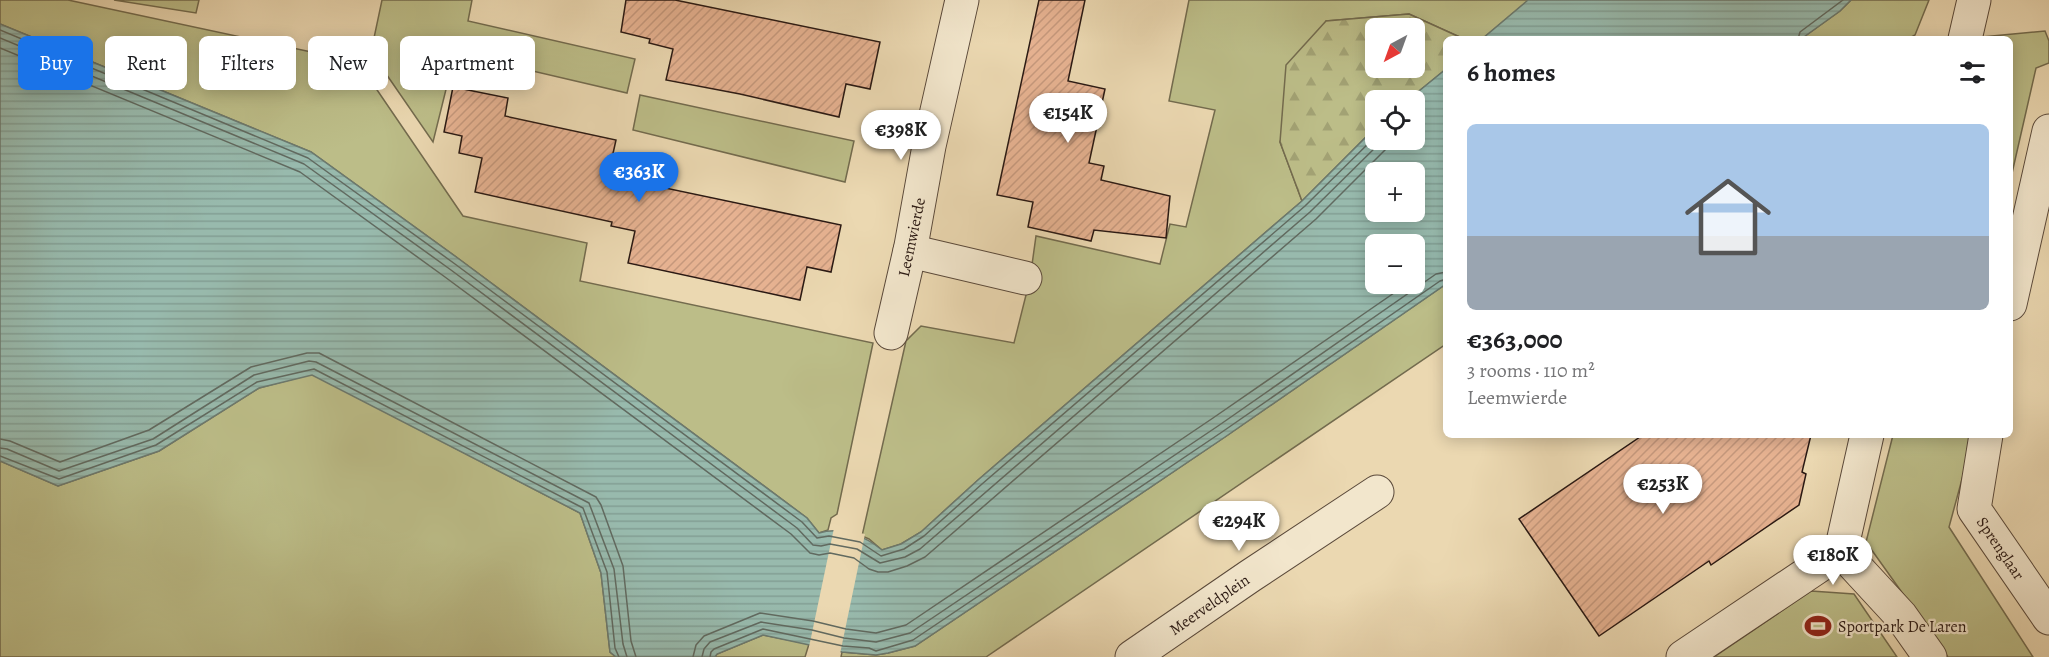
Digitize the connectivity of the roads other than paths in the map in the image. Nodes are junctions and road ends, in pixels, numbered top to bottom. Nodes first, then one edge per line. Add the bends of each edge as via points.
1 (962, 0) edge
2 (2049, 131) edge
3 (910, 251) junction
4 (1025, 278) dead end
5 (2013, 291) edge
6 (891, 333) dead end
7 (1866, 438) edge
8 (1986, 438) edge
9 (1377, 492) dead end
10 (1841, 551) junction
11 (2049, 618) edge
12 (1132, 657) edge
13 (1683, 657) edge
14 (1930, 657) edge

1 - 3 street, Leemwierde
2 - 5 street
3 - 4 street
3 - 6 street, Leemwierde
7 - 10 street
8 - 11 street, Sprenglaar via 1974,509
9 - 12 street, Meerveldplein
10 - 13 street
10 - 14 street via 1901,616

